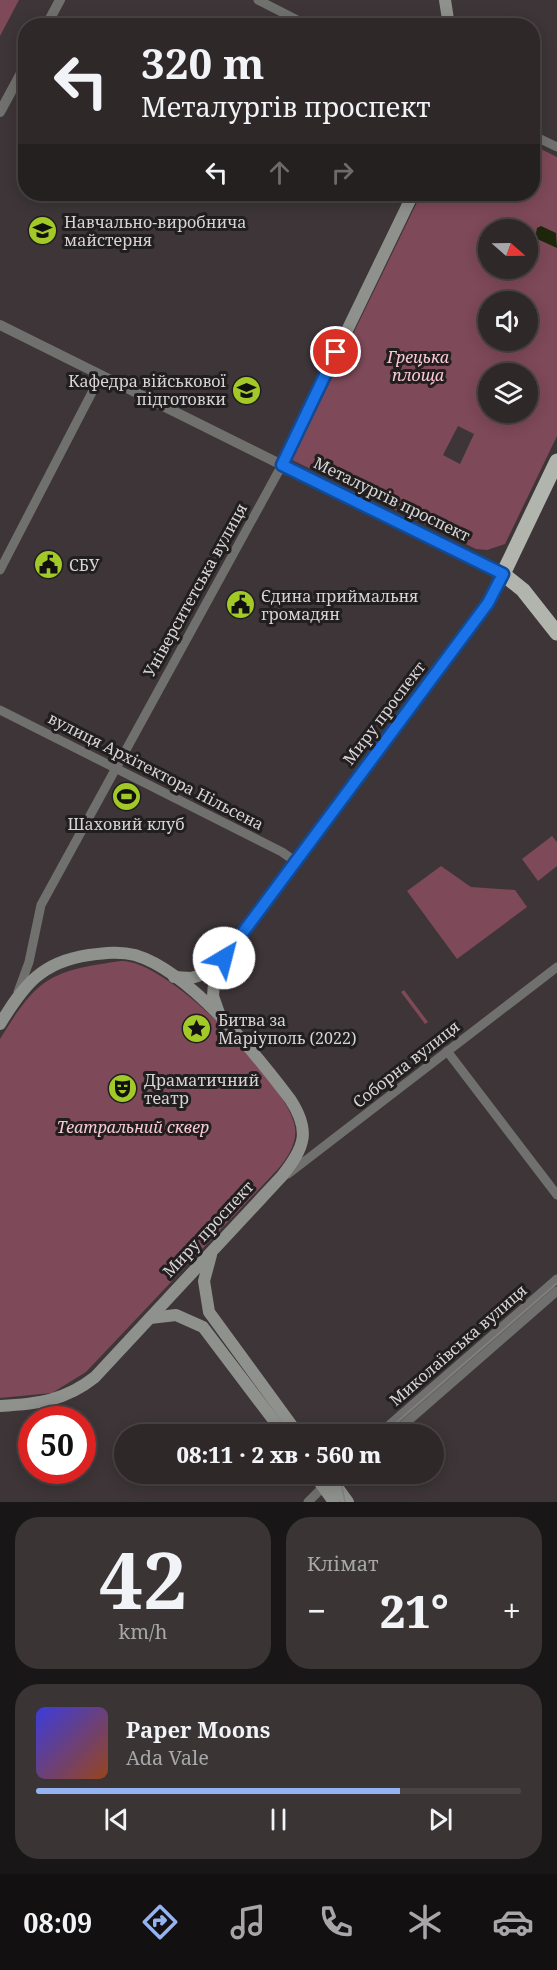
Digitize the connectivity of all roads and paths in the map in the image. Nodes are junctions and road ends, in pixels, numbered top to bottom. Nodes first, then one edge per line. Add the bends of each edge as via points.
1 (60, 0) edge
2 (258, 0) edge
3 (445, 0) edge
4 (50, 18) edge
5 (293, 18) edge
6 (448, 18) edge
7 (18, 75) edge
8 (4, 95) edge
9 (0, 112) edge
10 (540, 139) edge
11 (557, 147) edge
12 (410, 201) edge
13 (0, 325) edge
14 (101, 375) junction
15 (557, 461) edge
16 (282, 465) junction
17 (0, 570) edge
18 (503, 574) junction
19 (557, 633) edge
20 (0, 710) edge
21 (117, 769) junction
22 (296, 862) junction
23 (557, 967) edge
24 (215, 971) junction
25 (173, 976) junction
26 (13, 1003) junction
27 (219, 1013) junction
28 (0, 1024) edge
29 (447, 1051) junction
30 (273, 1185) junction
31 (557, 1195) edge
32 (216, 1246) junction
33 (557, 1279) edge
34 (557, 1291) edge
35 (150, 1318) junction
36 (0, 1406) edge
37 (276, 1424) edge
38 (291, 1424) edge
39 (390, 1424) edge
40 (404, 1424) edge
41 (325, 1484) edge
42 (331, 1484) edge
43 (334, 1484) edge
44 (308, 1502) edge
45 (334, 1502) edge
46 (348, 1502) edge

1 - 4 street
2 - 5 street
3 - 6 main road
7 - 8 street
8 - 9 street
10 - 11 street
12 - 16 main road, Університетська вулиця
13 - 14 street, Металургів проспект
14 - 16 street, Металургів проспект
14 - 17 street
15 - 18 highway, Миру проспект
16 - 18 main road, Металургів проспект
16 - 21 street, Університетська вулиця
18 - 19 highway, Металургів проспект via 523,590
18 - 22 main road, Миру проспект via 488,603
20 - 21 street, вулиця Архітектора Нільсена
21 - 22 street, вулиця Архітектора Нільсена
21 - 26 street, Університетська вулиця via 41,905 29,963
22 - 24 main road, Миру проспект
23 - 29 street, Соборна вулиця
24 - 25 main road via 191,978
24 - 27 main road, Миру проспект via 213,996
25 - 26 main road, Миру проспект via 134,955 88,955 64,960 41,972
25 - 27 main road, Миру проспект
26 - 28 main road, Миру проспект
27 - 30 main road, Миру проспект via 302,1119 302,1146
29 - 30 street, Соборна вулиця
29 - 31 street
30 - 32 main road, Миру проспект
32 - 35 main road, Миру проспект
32 - 38 main road via 204,1281 209,1312
33 - 39 street, Миколаївська вулиця
34 - 40 street, Миколаївська вулиця
35 - 36 main road, Миру проспект via 84,1386 42,1404
35 - 37 main road via 176,1315 203,1328
41 - 44 street
42 - 45 main road
43 - 46 main road

